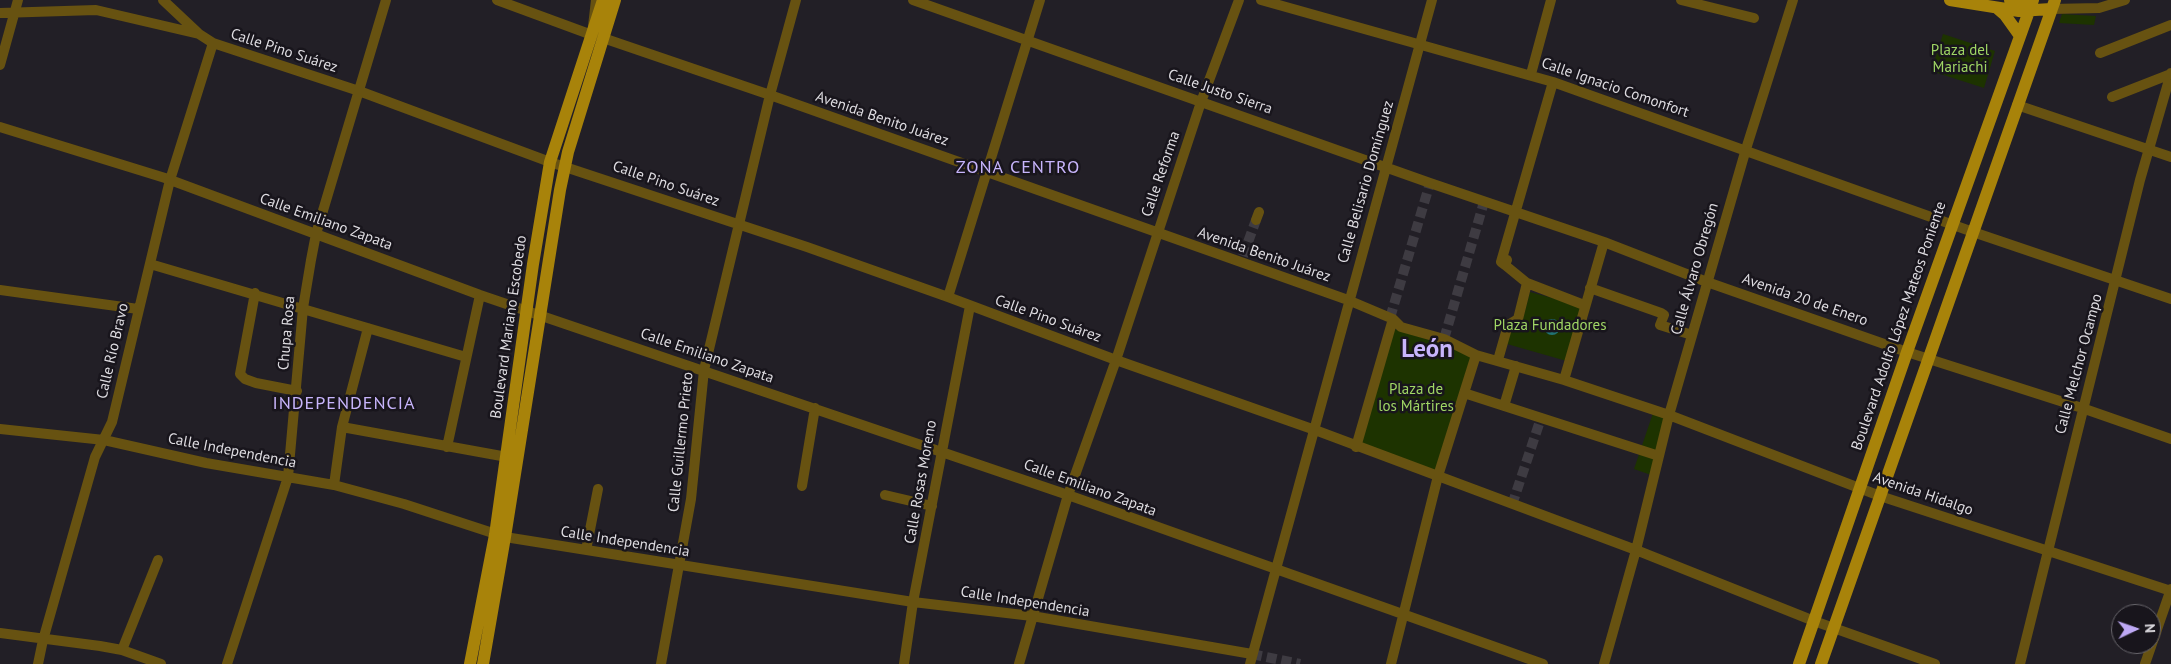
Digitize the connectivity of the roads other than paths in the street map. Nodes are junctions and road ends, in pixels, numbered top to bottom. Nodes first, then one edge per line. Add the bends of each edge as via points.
1 (18, 0) edge
2 (163, 0) edge
3 (386, 0) edge
4 (496, 0) edge
5 (596, 0) edge
6 (603, 0) edge
7 (615, 0) edge
8 (619, 0) edge
9 (796, 0) edge
10 (913, 0) edge
11 (1040, 0) edge
12 (1239, 0) edge
13 (1261, 0) edge
14 (1432, 0) edge
15 (1551, 0) edge
16 (1681, 0) edge
17 (1793, 0) edge
18 (1950, 0) edge
19 (2010, 0) edge
20 (2125, 0) edge
21 (2031, 5) edge
22 (2053, 5) edge
23 (1998, 9) junction
24 (0, 13) edge
25 (13, 14) junction
26 (1754, 18) dead end
27 (2171, 26) edge
28 (600, 33) junction
29 (199, 34) junction
30 (2020, 36) junction
31 (1028, 40) junction
32 (213, 43) junction
33 (1421, 43) junction
34 (2100, 53) dead end
35 (0, 65) edge
36 (1531, 74) junction
37 (2171, 74) edge
38 (1553, 82) junction
39 (359, 91) junction
40 (770, 95) junction
41 (2112, 97) dead end
42 (1201, 102) junction
43 (2018, 105) junction
44 (0, 127) edge
45 (1746, 149) junction
46 (2148, 149) junction
47 (2171, 158) edge
48 (550, 162) junction
49 (564, 166) junction
50 (1386, 166) junction
51 (987, 172) junction
52 (170, 180) junction
53 (1517, 217) junction
54 (1952, 224) junction
55 (739, 225) junction
56 (1973, 232) junction
57 (1157, 233) junction
58 (316, 234) junction
59 (1604, 242) junction
60 (150, 264) junction
61 (2117, 280) junction
62 (1707, 282) junction
63 (1527, 283) junction
64 (1590, 288) junction
65 (0, 290) edge
66 (255, 294) junction
67 (480, 295) junction
68 (948, 297) junction
69 (2171, 299) edge
70 (1348, 300) junction
71 (1584, 305) junction
72 (970, 306) junction
73 (303, 308) junction
74 (138, 309) junction
75 (526, 310) junction
76 (539, 315) junction
77 (1392, 319) junction
78 (368, 328) junction
79 (1692, 335) junction
80 (1907, 352) junction
81 (1476, 355) junction
82 (466, 357) junction
83 (1116, 360) junction
84 (1498, 360) junction
85 (1929, 360) junction
86 (1516, 366) junction
87 (704, 370) junction
88 (1564, 380) junction
89 (297, 391) junction
90 (1464, 393) junction
91 (1504, 406) junction
92 (815, 408) junction
93 (2082, 408) junction
94 (1669, 416) junction
95 (342, 427) junction
96 (0, 428) edge
97 (1314, 430) junction
98 (2171, 439) edge
99 (104, 440) junction
100 (446, 446) junction
101 (1356, 446) junction
102 (942, 452) junction
103 (1659, 456) junction
104 (507, 457) junction
105 (1438, 476) junction
106 (288, 477) junction
107 (334, 485) junction
108 (802, 486) dead end
109 (598, 488) dead end
110 (1859, 488) junction
111 (885, 495) dead end
112 (1068, 495) junction
113 (1880, 496) junction
114 (932, 506) junction
115 (500, 536) junction
116 (586, 550) junction
117 (1636, 550) junction
118 (2047, 551) junction
119 (158, 560) dead end
120 (680, 566) junction
121 (1275, 570) junction
122 (2171, 591) edge
123 (913, 602) junction
124 (1405, 614) junction
125 (1032, 616) junction
126 (1814, 621) junction
127 (1834, 629) junction
128 (0, 633) edge
129 (43, 640) junction
130 (122, 650) junction
131 (1251, 659) edge
132 (38, 664) edge
133 (161, 664) edge
134 (227, 664) edge
135 (470, 664) edge
136 (483, 664) edge
137 (661, 664) edge
138 (904, 664) edge
139 (1019, 664) edge
140 (1391, 664) edge
141 (1543, 664) edge
142 (1604, 664) edge
143 (1799, 664) edge
144 (1821, 664) edge
145 (1936, 664) edge
146 (2020, 664) edge
147 (2145, 664) edge

1 - 25 street
2 - 29 street
3 - 39 street, Chupa Rosa
4 - 28 street, Avenida Benito Juárez
5 - 28 street
6 - 28 main road, Boulevard Mariano Escobedo
7 - 28 main road, Boulevard Mariano Escobedo
8 - 28 street via 613,18
9 - 40 street, Calle Guillermo Prieto
10 - 31 street, Calle Justo Sierra
11 - 31 street
12 - 42 street, Calle Reforma
13 - 33 street, Calle Ignacio Comonfort
14 - 33 street, Calle Belisario Domínguez
15 - 36 street
16 - 26 street
17 - 45 street, Calle Álvaro Obregón
18 - 23 main road
19 - 21 main road
20 - 22 street via 2099,8
21 - 22 main road
21 - 23 main road via 2018,12
21 - 30 main road, Boulevard Adolfo López Mateos Poniente
22 - 43 main road
23 - 30 main road
24 - 25 street, Calle Pino Suárez
25 - 29 street, Calle Pino Suárez via 96,10
25 - 35 street
27 - 34 street
28 - 40 street, Avenida Benito Juárez
28 - 48 main road, Boulevard Mariano Escobedo
28 - 49 main road, Boulevard Mariano Escobedo
29 - 32 street, Calle Pino Suárez
30 - 54 main road, Boulevard Adolfo López Mateos Poniente
31 - 42 street, Calle Justo Sierra
31 - 51 street
32 - 39 street, Calle Pino Suárez
32 - 52 street, Calle Río Bravo
33 - 36 street, Calle Ignacio Comonfort
33 - 50 street, Calle Belisario Domínguez
36 - 38 street, Calle Ignacio Comonfort
37 - 41 street
37 - 46 street, Calle Melchor Ocampo
38 - 45 street, Calle Ignacio Comonfort
38 - 53 street
39 - 48 street, Calle Pino Suárez
39 - 58 street, Chupa Rosa
40 - 51 street, Avenida Benito Juárez
40 - 55 street, Calle Guillermo Prieto
42 - 50 street, Calle Justo Sierra
42 - 57 street, Calle Reforma
43 - 46 street
43 - 56 main road
44 - 52 street, Calle Emiliano Zapata
45 - 54 street, Calle Ignacio Comonfort
45 - 62 street, Calle Álvaro Obregón
46 - 47 street
46 - 61 street, Calle Melchor Ocampo
48 - 49 street, Calle Pino Suárez
48 - 75 main road, Boulevard Mariano Escobedo
49 - 55 street, Calle Pino Suárez
49 - 76 main road, Boulevard Mariano Escobedo
50 - 53 street, Calle Justo Sierra
50 - 70 street, Calle Belisario Domínguez
51 - 57 street, Avenida Benito Juárez
51 - 68 street
52 - 58 street, Calle Emiliano Zapata
52 - 60 street, Calle Río Bravo
53 - 59 street, Avenida 20 de Enero
53 - 63 street via 1501,262
54 - 56 street, Calle Ignacio Comonfort
54 - 80 main road, Boulevard Adolfo López Mateos Poniente
55 - 68 street, Calle Pino Suárez
55 - 87 street, Calle Guillermo Prieto
56 - 61 street, Calle Ignacio Comonfort
56 - 85 main road
57 - 70 street, Avenida Benito Juárez via 1242,259
57 - 83 street, Calle Reforma
58 - 67 street, Calle Emiliano Zapata
58 - 73 street, Chupa Rosa
59 - 62 street, Avenida 20 de Enero
59 - 64 street
60 - 66 street
60 - 74 street, Calle Río Bravo
61 - 69 street, Calle Ignacio Comonfort
61 - 93 street, Calle Melchor Ocampo
62 - 79 street, Calle Álvaro Obregón
62 - 80 street, Avenida 20 de Enero
63 - 71 street
63 - 84 street via 1518,319 1508,324
64 - 71 street
64 - 79 street via 1664,314 1660,325
65 - 74 street
66 - 73 street
66 - 89 street via 240,374 256,383
67 - 75 street, Calle Emiliano Zapata
67 - 82 street
68 - 72 street, Calle Pino Suárez
70 - 77 street, Avenida Benito Juárez
70 - 97 street, Calle Belisario Domínguez
71 - 88 street
72 - 83 street, Calle Pino Suárez
72 - 102 street, Calle Rosas Moreno
73 - 78 street
73 - 89 street, Chupa Rosa
74 - 99 street, Calle Río Bravo via 112,422
75 - 76 street, Calle Emiliano Zapata
75 - 104 main road, Boulevard Mariano Escobedo
76 - 87 street, Calle Emiliano Zapata
76 - 115 main road, Boulevard Mariano Escobedo
77 - 81 street, Avenida Benito Juárez via 1401,327 1444,339
77 - 101 street
78 - 82 street
78 - 95 street
79 - 94 street, Calle Álvaro Obregón
80 - 85 street, Avenida 20 de Enero
80 - 110 main road, Boulevard Adolfo López Mateos Poniente
81 - 84 street, Avenida Benito Juárez
81 - 90 street
82 - 100 street
83 - 97 street, Calle Pino Suárez
83 - 112 street, Calle Reforma
84 - 86 street, Avenida Hidalgo
85 - 93 street, Avenida 20 de Enero
85 - 113 main road
86 - 88 street, Avenida Hidalgo
86 - 91 street
87 - 92 street, Calle Emiliano Zapata
87 - 120 street, Calle Guillermo Prieto via 691,499
88 - 94 street, Avenida Hidalgo
89 - 106 street, Chupa Rosa
90 - 91 street
90 - 105 street
91 - 103 street
92 - 102 street, Calle Emiliano Zapata
92 - 108 street
93 - 98 street, Avenida 20 de Enero
93 - 118 street, Calle Melchor Ocampo
94 - 103 street, Calle Álvaro Obregón
94 - 110 street, Avenida Hidalgo
95 - 100 street
95 - 107 street
96 - 99 street, Calle Independencia
97 - 101 street, Calle Pino Suárez
97 - 121 street, Calle Belisario Domínguez
99 - 106 street, Calle Independencia
99 - 129 street, Calle Río Bravo via 96,457
100 - 104 street
101 - 105 street, Calle Pino Suárez
102 - 112 street, Calle Emiliano Zapata
102 - 114 street, Calle Rosas Moreno
103 - 117 street, Calle Álvaro Obregón
104 - 115 main road, Boulevard Mariano Escobedo
105 - 117 street, Calle Pino Suárez
105 - 124 street
106 - 107 street, Calle Independencia
106 - 134 street, Chupa Rosa
107 - 115 street, Calle Independencia
109 - 116 street
110 - 113 street, Avenida Hidalgo
110 - 126 main road, Boulevard Adolfo López Mateos Poniente
111 - 114 street
112 - 121 street, Calle Emiliano Zapata
112 - 125 street, Calle Reforma
113 - 118 street, Avenida Hidalgo
113 - 127 main road
114 - 123 street, Calle Rosas Moreno
115 - 116 street, Calle Independencia
115 - 135 main road, Boulevard Mariano Escobedo
115 - 136 main road, Boulevard Mariano Escobedo
116 - 120 street, Calle Independencia
117 - 126 street, Calle Pino Suárez
117 - 142 street, Calle Álvaro Obregón
118 - 122 street, Avenida Hidalgo
118 - 146 street, Calle Melchor Ocampo
119 - 130 street
120 - 123 street, Calle Independencia
120 - 137 street, Calle Guillermo Prieto
121 - 124 street, Calle Emiliano Zapata
121 - 131 street, Calle Belisario Domínguez
122 - 147 street
123 - 125 street, Calle Independencia
123 - 138 street, Calle Rosas Moreno
124 - 140 street
124 - 141 street, Calle Emiliano Zapata
125 - 131 street, Calle Independencia
125 - 139 street, Calle Reforma
126 - 127 street, Calle Pino Suárez
126 - 143 main road, Boulevard Adolfo López Mateos Poniente
127 - 144 main road
127 - 145 street, Calle Pino Suárez
128 - 129 street
129 - 130 street
129 - 132 street, Calle Río Bravo
130 - 133 street

